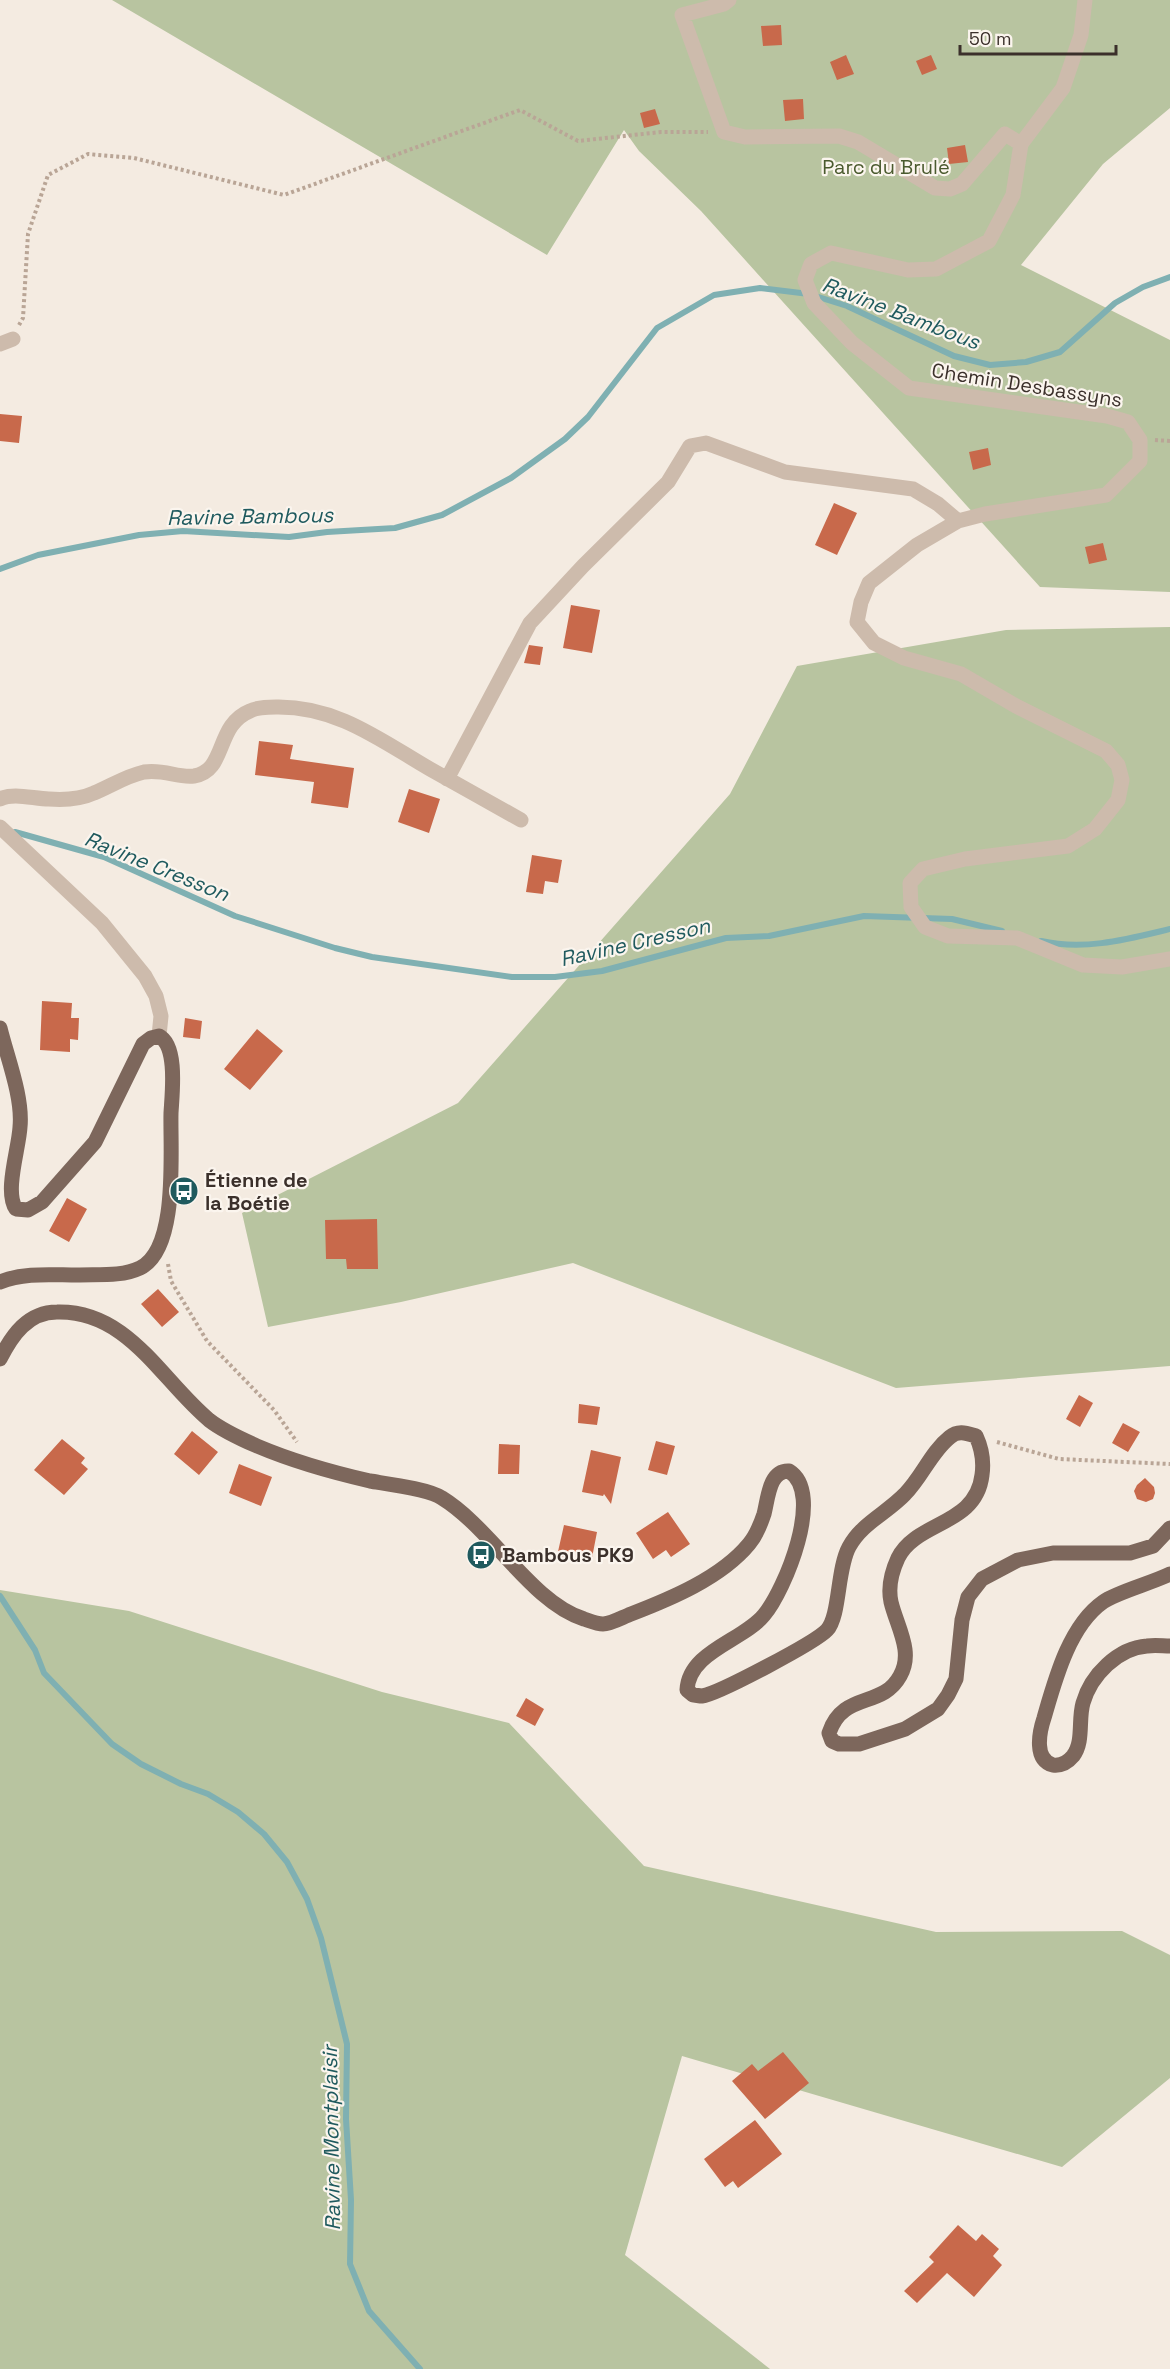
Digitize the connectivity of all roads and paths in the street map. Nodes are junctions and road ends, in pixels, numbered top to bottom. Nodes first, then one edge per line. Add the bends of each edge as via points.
1 (729, 0) edge
2 (1085, 0) edge
3 (724, 132) junction
4 (1021, 144) junction
5 (23, 318) dead end
6 (958, 521) junction
7 (447, 779) junction
8 (0, 799) edge
9 (521, 820) dead end
10 (0, 827) edge
11 (1170, 959) edge
12 (0, 1028) edge
13 (159, 1036) junction
14 (164, 1236) junction
15 (0, 1282) edge
16 (0, 1359) edge
17 (976, 1436) junction
18 (313, 1464) junction
19 (1170, 1464) edge
20 (1170, 1528) edge
21 (1170, 1574) edge
22 (1170, 1646) edge

1 - 3 street via 682,15
2 - 4 street via 1082,35 1063,88
3 - 4 street via 745,137 839,136 858,142 934,188 950,189 962,184 1005,134
3 - 5 path via 661,132 578,141 520,110 284,195 134,158 88,154 48,175 28,234
4 - 6 street, Chemin Desbassyns via 1013,195 989,241 936,269 908,270 831,253 811,264 805,280 814,303 852,343 909,388 1107,416 1128,422 1140,440 1140,461 1106,495
6 - 7 street via 913,489 785,472 705,443 690,446 668,482 530,623
6 - 11 street, Chemin Desbassyns via 917,545 870,583 857,622 874,644 904,658 961,674 1106,751 1118,765 1122,780 1118,800 1095,829 1068,846 965,859 923,869 910,883 911,907 925,927 948,936 1017,938 1083,965 1122,967
7 - 8 street via 371,732 330,715 272,707 251,710 235,719 212,766 195,776 164,770 143,772 92,794 71,798
7 - 9 street
10 - 13 street via 102,923 145,976 161,1016
12 - 13 main road via 21,1125 11,1197 16,1209 22,1211 42,1202 95,1142 143,1044
13 - 14 main road via 169,1046 172,1074 169,1212
14 - 15 main road via 153,1257 140,1268 117,1274 28,1275
14 - 18 path via 171,1281 207,1341 274,1410
16 - 18 main road via 17,1330 33,1318 71,1311 93,1317 135,1343 209,1420 259,1447
17 - 18 main road via 962,1432 951,1435 905,1494 857,1535 843,1561 828,1629 804,1646 703,1696 687,1690 693,1671 709,1654 765,1615 791,1564 803,1518 802,1491 795,1474 783,1471 774,1478 764,1516 750,1543 731,1563 670,1599 605,1624 580,1618 548,1600 467,1515 439,1496
17 - 19 path via 1059,1459
17 - 20 main road via 984,1463 977,1496 957,1516 907,1544 893,1571 891,1601 906,1656 899,1678 882,1695 848,1706 835,1718 829,1733 832,1741 859,1744 905,1730 938,1708 956,1679 965,1609 982,1579 1018,1560 1053,1553 1130,1553 1153,1546
21 - 22 main road via 1103,1602 1078,1629 1058,1667 1042,1722 1041,1758 1057,1766 1075,1754 1083,1703 1096,1676 1116,1657 1145,1646

